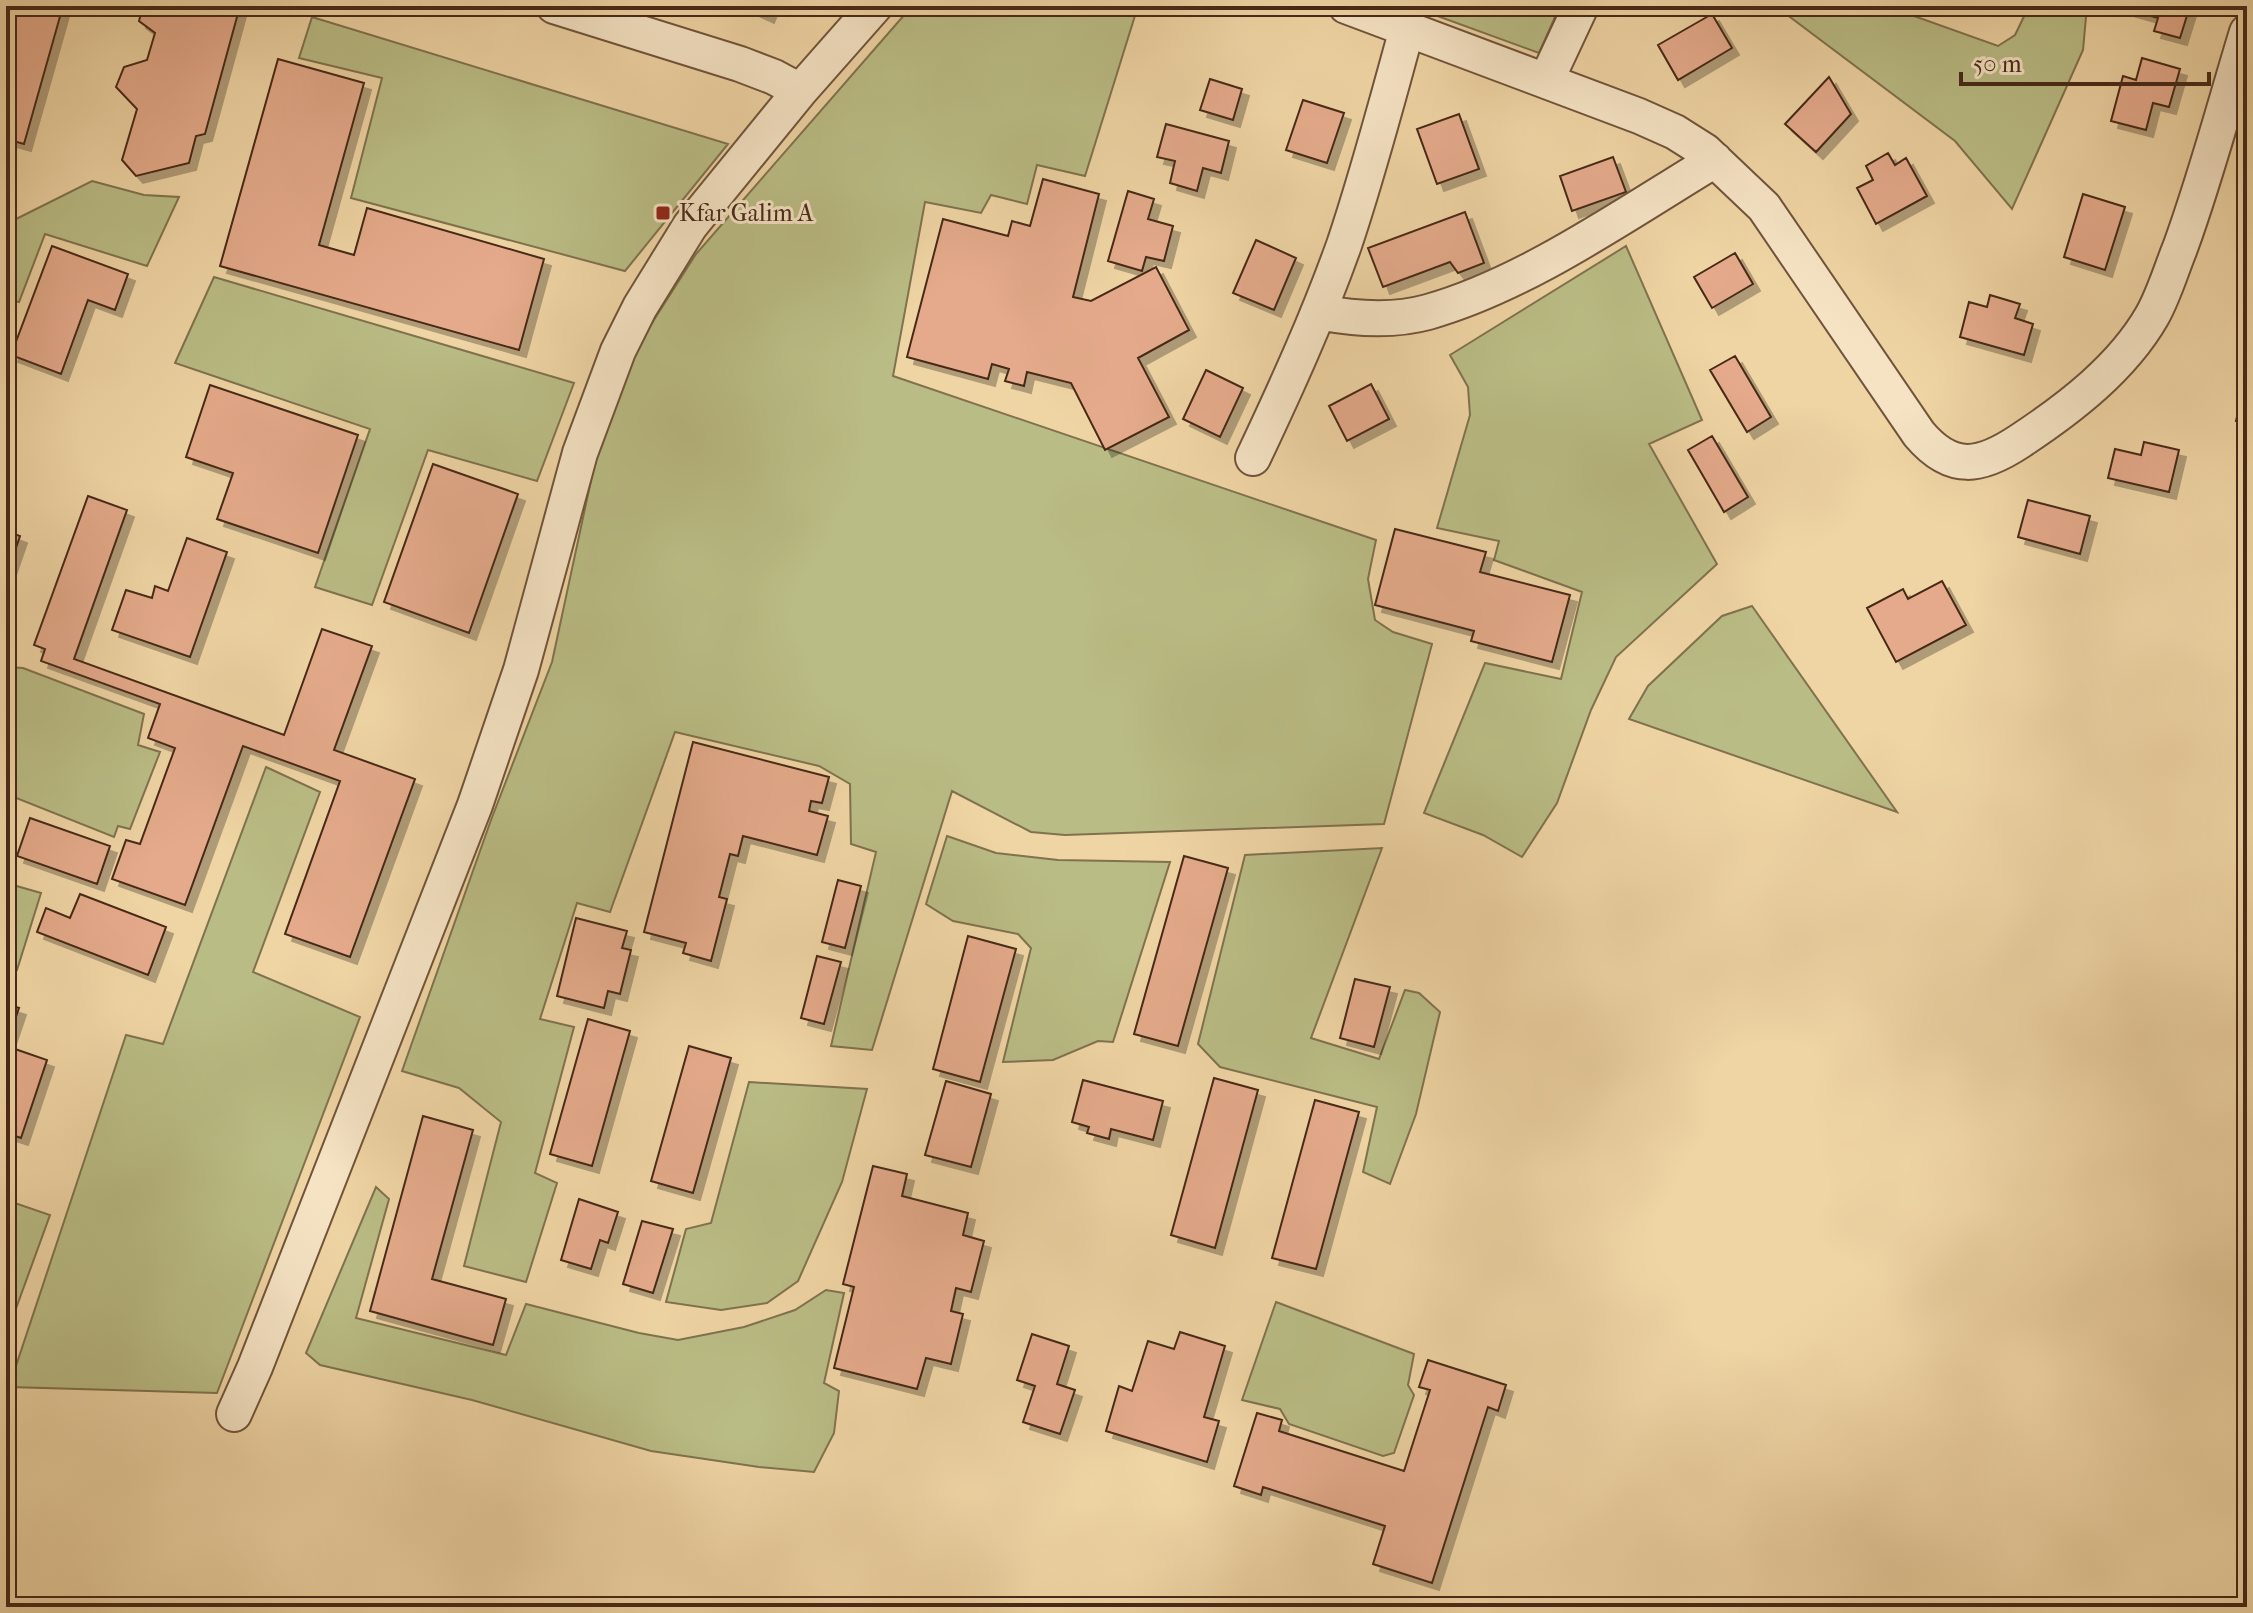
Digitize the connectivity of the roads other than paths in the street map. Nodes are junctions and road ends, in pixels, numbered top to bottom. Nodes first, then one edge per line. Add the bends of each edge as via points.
1 (554, 6) edge
2 (875, 6) edge
3 (1346, 6) edge
4 (1581, 6) edge
5 (1407, 29) junction
6 (2247, 32) edge
7 (1546, 81) junction
8 (800, 91) junction
9 (1715, 160) junction
10 (1319, 312) junction
11 (1253, 458) dead end
12 (234, 1414) dead end

1 - 8 street via 740,64
2 - 8 street
3 - 5 street
4 - 7 street
5 - 7 street
5 - 10 street via 1367,172
6 - 9 street via 2193,212 2152,316 2090,389 2016,444 1977,462 1955,462 1930,448 1764,207
7 - 9 street via 1675,132
8 - 12 street via 690,226 618,351 580,453 521,670 475,805
9 - 10 street via 1554,257 1477,293 1427,312 1393,317 1358,319
10 - 11 street

